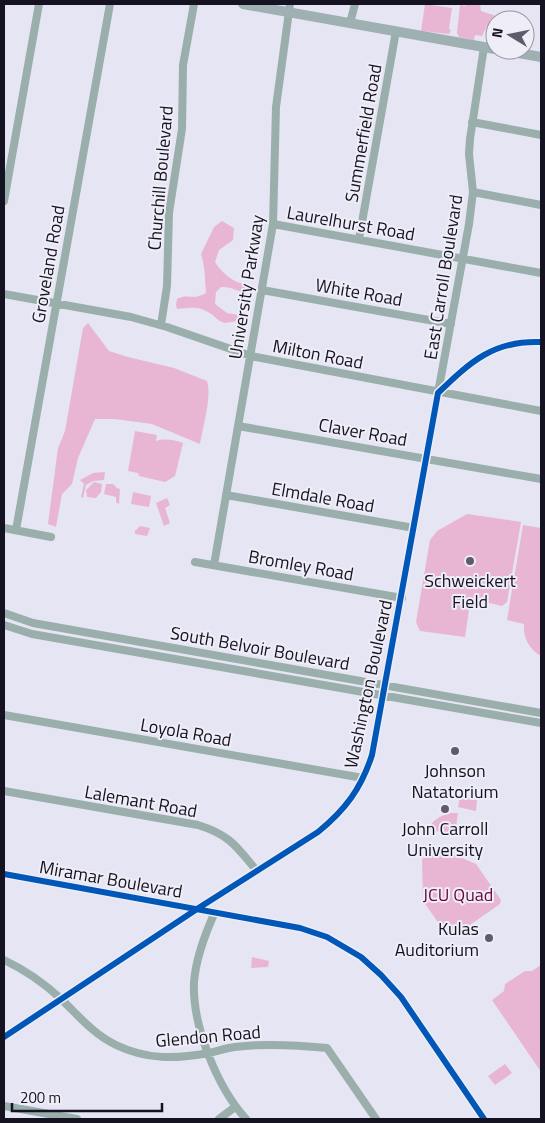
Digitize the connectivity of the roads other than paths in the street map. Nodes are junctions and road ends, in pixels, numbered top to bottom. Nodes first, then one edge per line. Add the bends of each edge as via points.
1 (39, 4) edge
2 (110, 4) edge
3 (194, 4) edge
4 (242, 4) edge
5 (355, 4) edge
6 (289, 8) edge
7 (350, 23) junction
8 (396, 31) junction
9 (484, 47) joint
10 (472, 122) junction
11 (541, 135) edge
12 (473, 192) junction
13 (4, 201) edge
14 (541, 205) edge
15 (274, 224) junction
16 (359, 239) junction
17 (463, 259) junction
18 (541, 273) edge
19 (262, 290) junction
20 (4, 294) edge
21 (57, 303) junction
22 (450, 324) junction
23 (160, 325) junction
24 (541, 342) edge
25 (251, 356) junction
26 (438, 393) junction
27 (541, 411) edge
28 (238, 426) junction
29 (427, 459) junction
30 (541, 479) edge
31 (226, 495) junction
32 (4, 528) edge
33 (414, 528) junction
34 (16, 530) junction
35 (51, 537) dead end
36 (195, 562) dead end
37 (214, 565) junction
38 (402, 598) junction
39 (4, 613) edge
40 (4, 624) edge
41 (151, 644) junction
42 (149, 654) junction
43 (385, 685) junction
44 (383, 695) junction
45 (541, 713) edge
46 (4, 715) edge
47 (541, 723) edge
48 (363, 778) junction
49 (4, 791) edge
50 (257, 871) junction
51 (4, 874) edge
52 (197, 909) junction
53 (215, 912) junction
54 (4, 960) edge
55 (61, 999) junction
56 (4, 1037) edge
57 (207, 1053) junction
58 (4, 1106) edge
59 (235, 1107) junction
60 (77, 1119) edge
61 (219, 1119) edge
62 (246, 1119) edge
63 (376, 1119) edge
64 (484, 1119) edge

1 - 13 street
2 - 21 street, Groveland Road
3 - 23 street, Churchill Boulevard via 183,65 182,129 169,213 168,276
4 - 6 main road
5 - 7 street
6 - 7 main road
6 - 15 street, University Parkway via 276,107
7 - 8 main road
8 - 9 main road
8 - 16 street, Summerfield Road
9 - 10 street, East Carroll Boulevard
10 - 11 street
10 - 12 street, East Carroll Boulevard via 469,154
12 - 14 street
12 - 17 street, East Carroll Boulevard
15 - 16 street, Laurelhurst Road
15 - 19 street, University Parkway
16 - 17 street, Laurelhurst Road
17 - 18 street, Laurelhurst Road
17 - 22 street, East Carroll Boulevard
19 - 22 street, White Road
19 - 25 street, University Parkway
20 - 21 street, Milton Road
21 - 23 street, Milton Road
21 - 34 street, Groveland Road
22 - 26 street, East Carroll Boulevard
23 - 25 street, Milton Road
24 - 26 street via 507,344 493,349 465,368
25 - 26 street, Milton Road
25 - 28 street, University Parkway
26 - 27 street, Milton Road
26 - 29 street, Washington Boulevard
28 - 29 street, Claver Road
28 - 31 street, University Parkway
29 - 30 street, Claver Road
29 - 33 street, Washington Boulevard
31 - 33 street, Elmdale Road
31 - 37 street, University Parkway
32 - 34 street
33 - 38 street, Washington Boulevard
34 - 35 street
36 - 37 street, Bromley Road
37 - 38 street, Bromley Road
38 - 43 street, Washington Boulevard
39 - 41 street, South Belvoir Boulevard via 33,623
40 - 42 street, South Belvoir Boulevard via 32,634
41 - 42 street
41 - 43 street, South Belvoir Boulevard
42 - 44 street, South Belvoir Boulevard
43 - 44 street, Washington Boulevard
43 - 45 street, South Belvoir Boulevard
44 - 47 street, South Belvoir Boulevard
44 - 48 street, Washington Boulevard via 372,756
46 - 48 street, Loyola Road
48 - 50 street, Washington Boulevard via 335,818
49 - 50 street, Lalemant Road via 198,825 231,840
50 - 52 street, Washington Boulevard
51 - 52 street, Miramar Boulevard
52 - 53 street, Miramar Boulevard
52 - 55 street, Washington Boulevard
53 - 57 street via 200,950 194,982 196,1012
53 - 64 street, Miramar Boulevard via 300,928 327,937 361,957 400,997
54 - 55 street, Glendon Road via 41,982
55 - 56 street, Washington Boulevard
55 - 57 street, Glendon Road via 81,1021 124,1048 150,1057
57 - 59 street
57 - 63 street, Glendon Road via 234,1047 284,1044 326,1048
58 - 60 street
59 - 61 street
59 - 62 street

